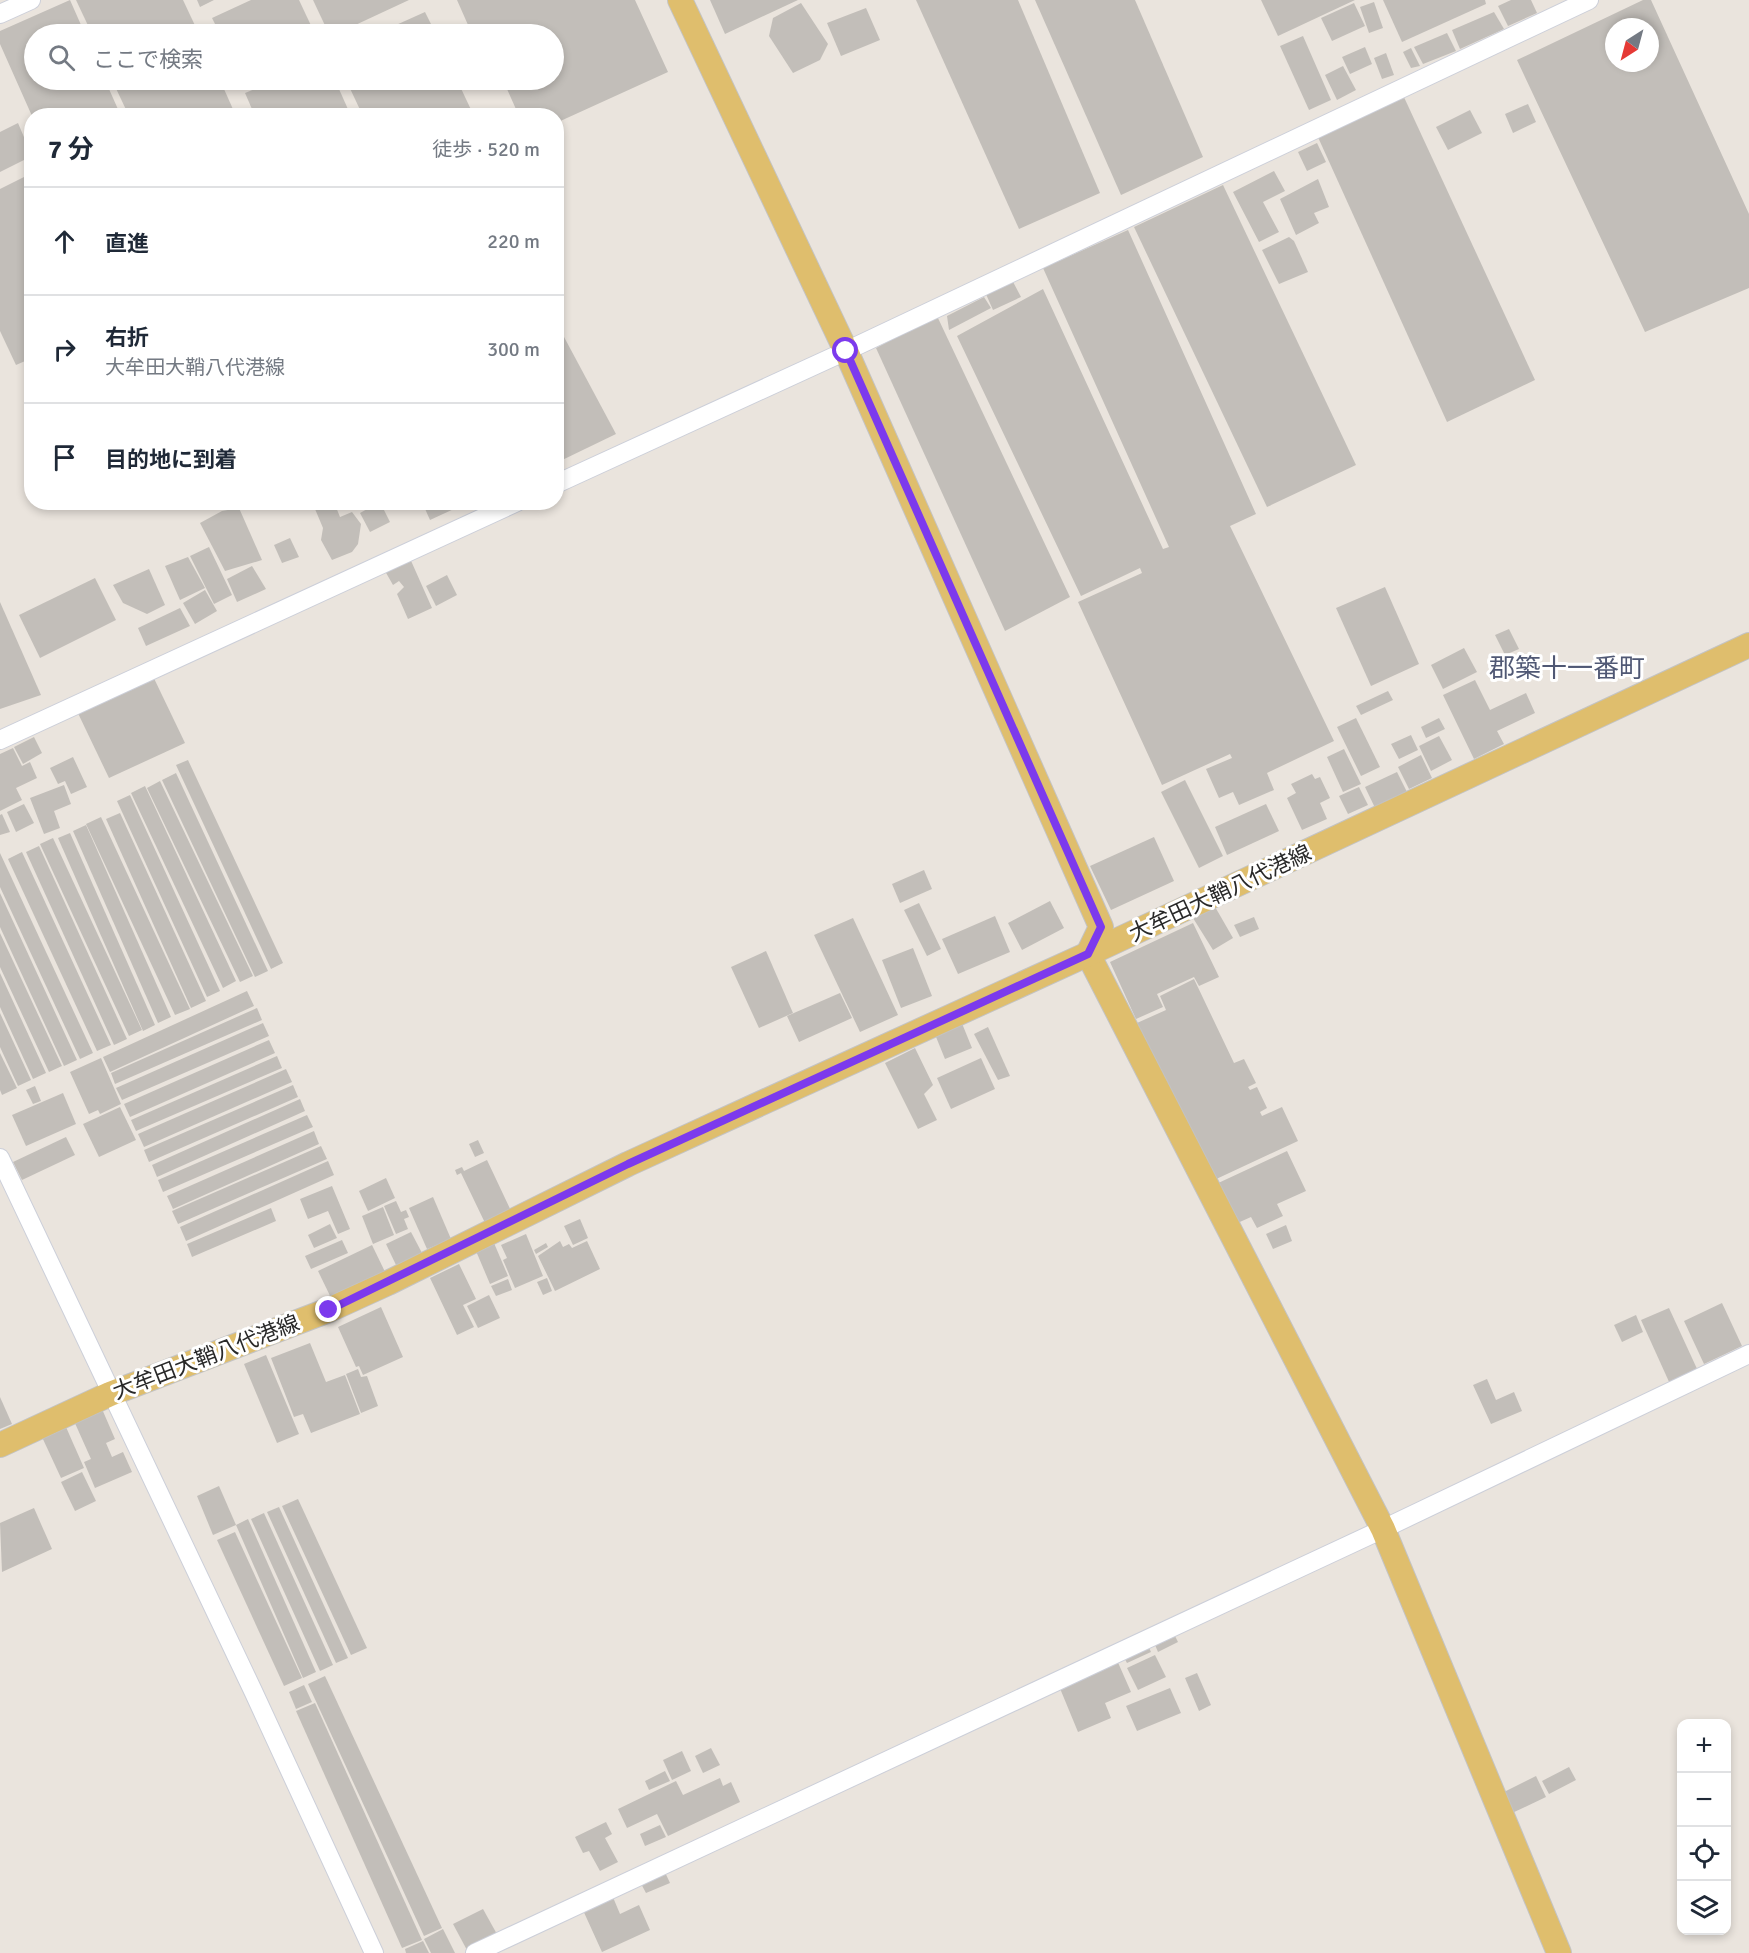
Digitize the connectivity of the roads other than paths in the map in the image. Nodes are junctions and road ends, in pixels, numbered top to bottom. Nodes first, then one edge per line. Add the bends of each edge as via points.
1 (31, 0) edge
2 (680, 0) edge
3 (1589, 0) edge
4 (0, 14) edge
5 (846, 351) junction
6 (564, 480) edge
7 (500, 510) edge
8 (1749, 645) edge
9 (0, 740) edge
10 (1088, 954) junction
11 (0, 1158) edge
12 (1749, 1354) edge
13 (110, 1394) junction
14 (0, 1445) edge
15 (1383, 1529) junction
16 (374, 1953) edge
17 (475, 1953) edge
18 (1559, 1953) edge

1 - 4 street
2 - 5 main road
3 - 5 street
5 - 6 street
5 - 10 main road via 1101,927
7 - 9 street
8 - 10 main road, 大牟田大鞘八代港線
10 - 13 main road, 大牟田大鞘八代港線 via 628,1164 329,1310
10 - 15 main road
11 - 13 street
12 - 15 street
13 - 14 main road, 大牟田大鞘八代港線
13 - 16 street
15 - 17 street
15 - 18 main road

